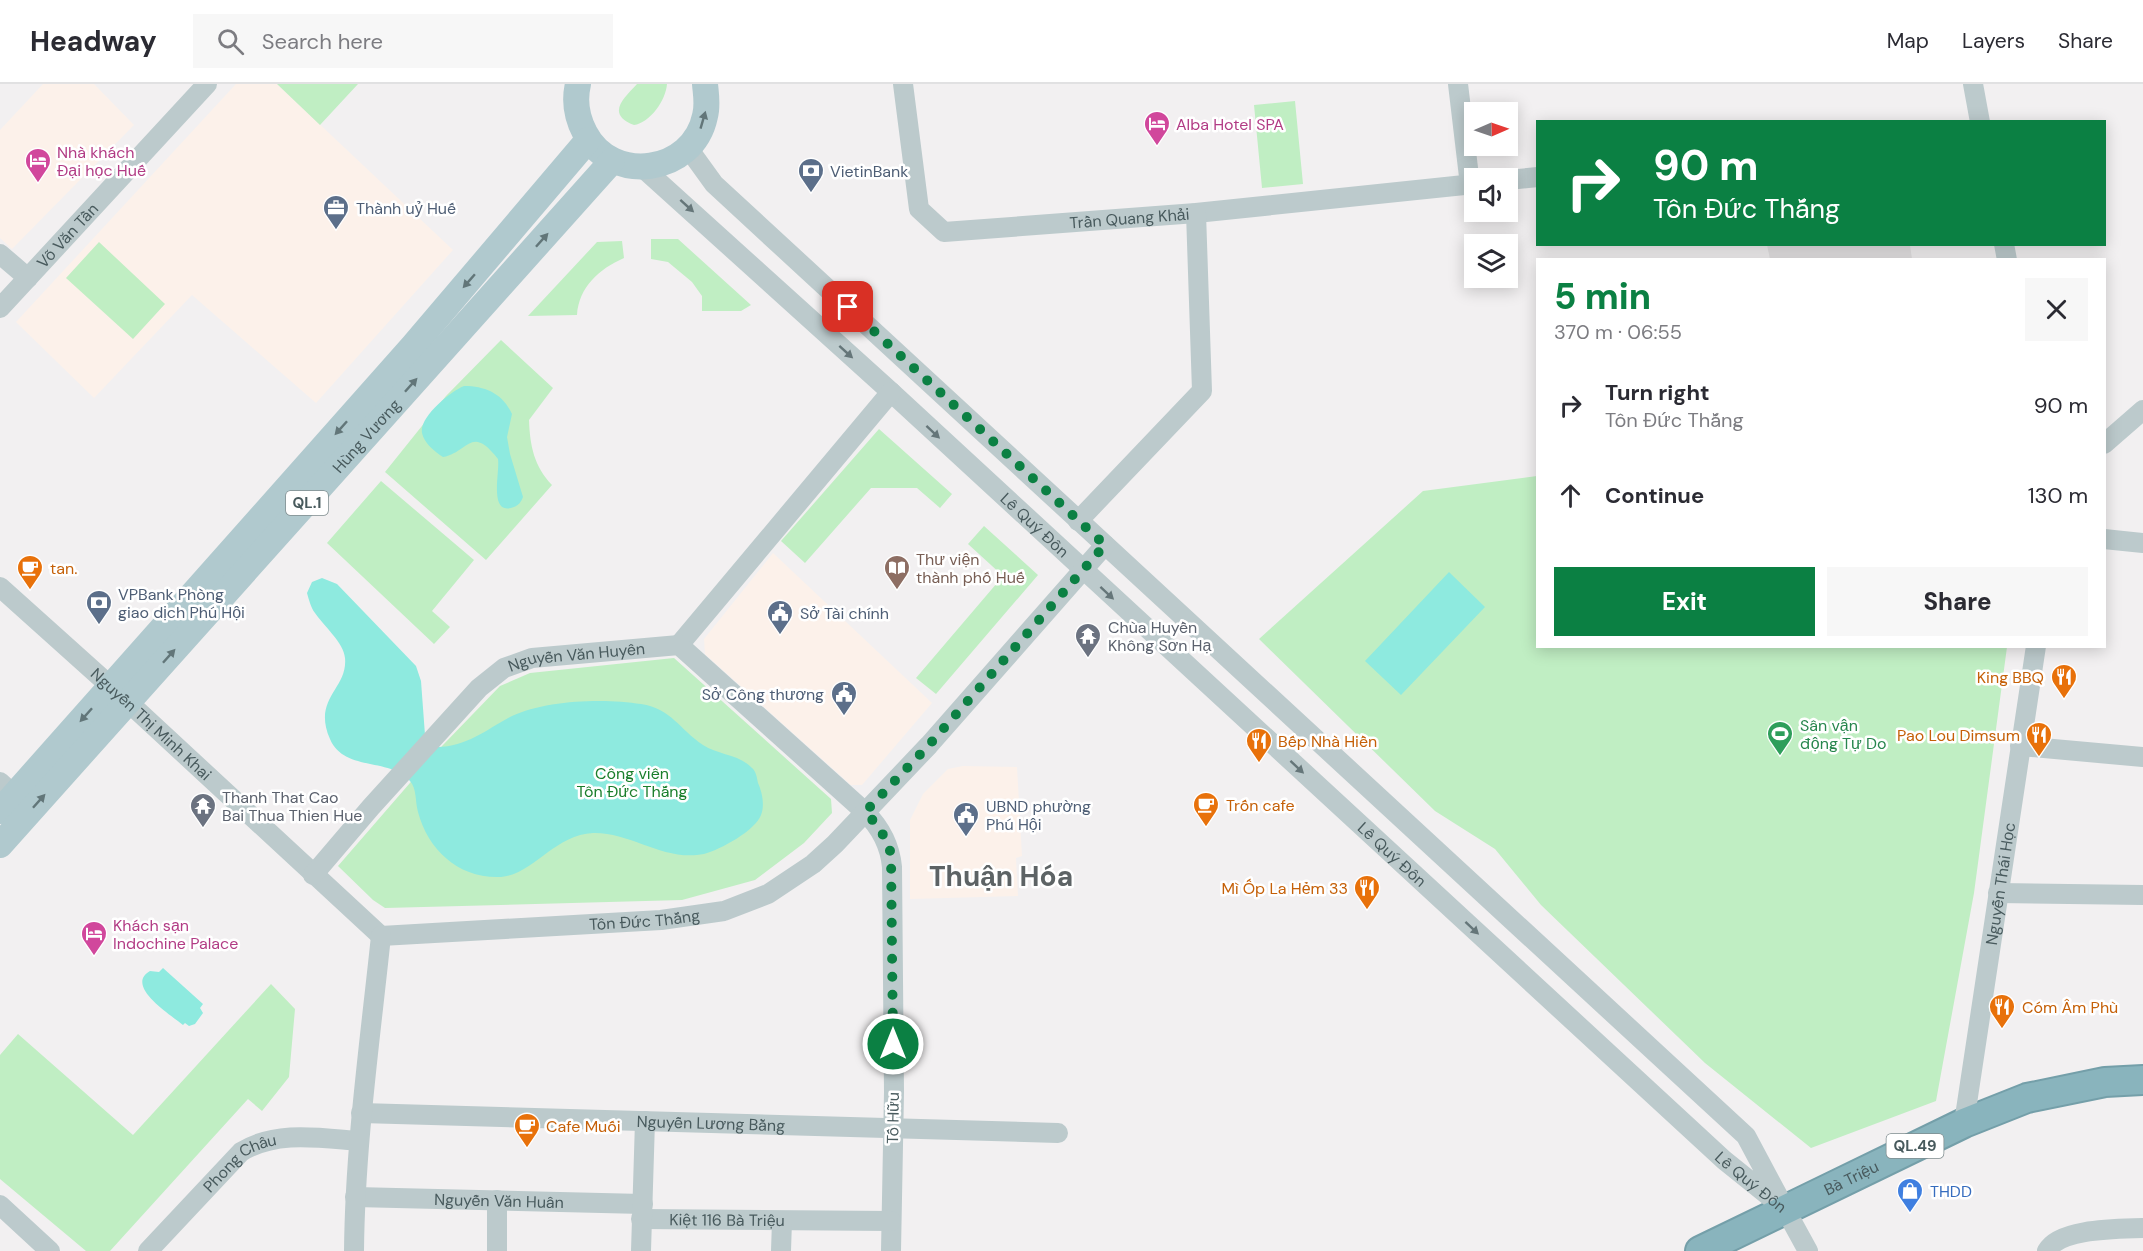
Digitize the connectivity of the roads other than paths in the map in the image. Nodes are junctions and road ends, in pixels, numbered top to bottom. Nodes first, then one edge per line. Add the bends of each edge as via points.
1 (705, 84) edge
2 (903, 84) edge
3 (1458, 84) edge
4 (1973, 84) edge
5 (577, 85) edge
6 (200, 86) edge
7 (1980, 120) edge
8 (588, 140) junction
9 (688, 148) junction
10 (612, 160) junction
11 (643, 168) junction
12 (1470, 168) edge
13 (1536, 177) edge
14 (1518, 179) edge
15 (1464, 185) edge
16 (1197, 213) junction
17 (0, 254) edge
18 (813, 275) junction
19 (28, 278) junction
20 (789, 300) junction
21 (0, 308) edge
22 (891, 392) junction
23 (2143, 410) edge
24 (2106, 442) edge
25 (1078, 521) junction
26 (2106, 539) edge
27 (2143, 543) edge
28 (1105, 545) junction
29 (1083, 571) junction
30 (0, 587) edge
31 (679, 645) junction
32 (2036, 648) edge
33 (119, 694) junction
34 (2020, 746) junction
35 (2143, 757) edge
36 (5, 796) edge
37 (865, 812) junction
38 (0, 845) edge
39 (313, 875) junction
40 (1472, 883) junction
41 (1998, 893) junction
42 (2143, 895) edge
43 (1450, 908) junction
44 (381, 936) junction
45 (2143, 1080) edge
46 (361, 1113) junction
47 (645, 1121) junction
48 (1964, 1123) junction
49 (893, 1127) junction
50 (1058, 1133) dead end
51 (359, 1141) junction
52 (354, 1197) junction
53 (497, 1200) junction
54 (0, 1205) edge
55 (1785, 1209) junction
56 (642, 1211) junction
57 (782, 1221) junction
58 (891, 1221) junction
59 (2143, 1228) edge
60 (50, 1251) edge
61 (148, 1251) edge
62 (354, 1251) edge
63 (497, 1251) edge
64 (641, 1251) edge
65 (781, 1251) edge
66 (891, 1251) edge
67 (1700, 1251) edge
68 (1808, 1251) edge
69 (2047, 1251) edge

9 -> 1 main road via 705,118
2 - 16 street, Trần Quang Khải via 920,209 944,232
3 - 12 street
4 - 7 street
5 - 8 main road via 576,105
6 - 19 street, Võ Văn Tần
8 - 10 main road
8 -> 33 main road, Hùng Vương / QL.1
9 - 11 main road via 660,165
9 - 18 street, Lê Quý Đôn via 714,184
10 - 11 main road
33 -> 10 main road, Hùng Vương / QL.1
11 -> 20 street, Lê Quý Đôn
13 - 14 street
15 - 16 street, Trần Quang Khải
16 - 25 street via 1202,391
17 - 19 street
18 - 20 street
18 - 25 street, Lê Quý Đôn
19 - 21 street, Võ Văn Tần
20 -> 22 street, Lê Quý Đôn
22 -> 29 street, Lê Quý Đôn
22 - 31 street
23 - 24 street
25 - 28 street, Lê Quý Đôn
26 - 27 street
28 - 29 street, Tôn Đức Thắng
28 - 40 street, Lê Quý Đôn
29 - 37 street, Tôn Đức Thắng
29 -> 43 street, Lê Quý Đôn
30 - 33 street, Nguyễn Thị Minh Khai
31 - 37 street
31 - 39 street, Nguyễn Văn Huyên via 532,658 504,668 479,688 431,740
32 - 34 street, Nguyễn Thái Học
33 -> 36 main road, Hùng Vương / QL.1
38 -> 33 main road, Hùng Vương / QL.1
33 - 39 street, Nguyễn Thị Minh Khai
34 - 35 street
34 - 41 street, Nguyễn Thái Học
37 - 44 street, Tôn Đức Thắng via 813,864 768,894 724,911 661,920
37 - 49 street, Tố Hữu via 877,824 891,854
39 - 44 street, Nguyễn Thị Minh Khai
40 - 43 street
40 - 55 street, Lê Quý Đôn via 1746,1136
41 - 42 street
41 - 48 street, Nguyễn Thái Học
43 -> 55 street, Lê Quý Đôn via 1726,1161
44 - 46 street
45 - 48 highway, Bà Triệu / QL.49 via 2104,1082 2027,1098
46 - 47 street, Nguyễn Lương Bằng
46 - 51 street
47 - 49 street, Nguyễn Lương Bằng
47 - 56 street
48 - 55 highway, Bà Triệu / QL.49
49 - 50 street, Nguyễn Lương Bằng
49 - 58 street, Tố Hữu
51 - 52 street
51 - 61 street, Phong Châu via 305,1137 254,1144 241,1152
52 - 53 street, Nguyễn Văn Huân
52 - 62 street
53 - 56 street, Nguyễn Văn Huân
53 - 63 street
54 - 60 street
55 - 67 highway, Bà Triệu / QL.49
55 - 68 street
56 - 57 street, Kiệt 116 Bà Triệu
56 - 64 street
57 - 58 street
57 - 65 street, Kiệt 116 Bà Triệu
58 - 66 street, Tố Hữu
59 - 69 street via 2074,1234 2050,1245

